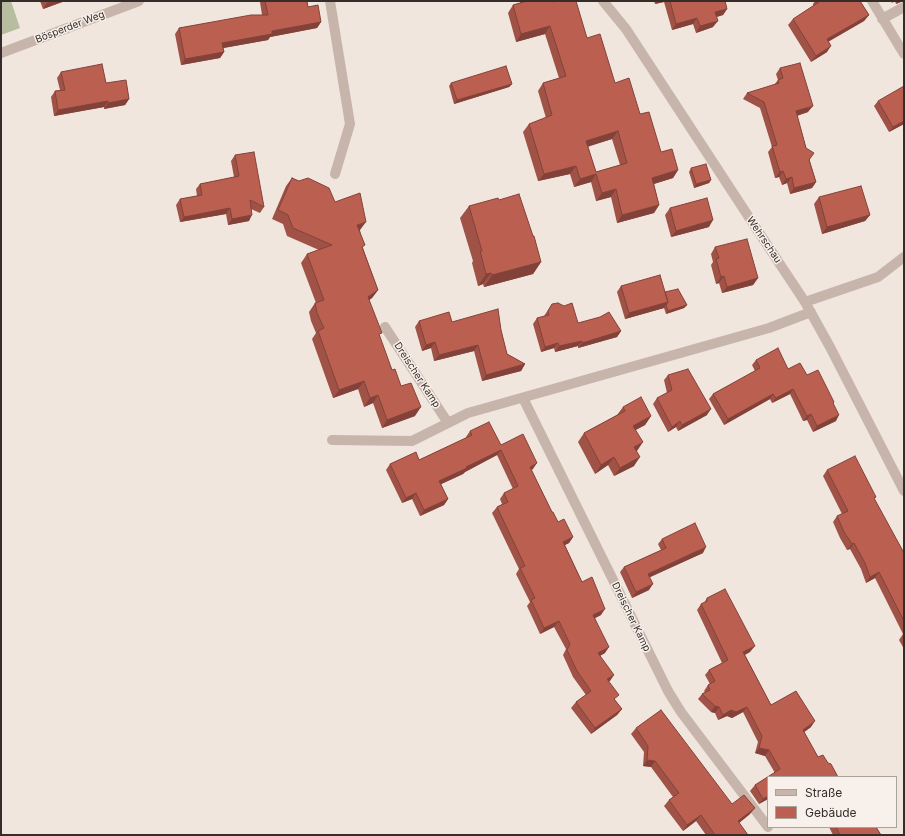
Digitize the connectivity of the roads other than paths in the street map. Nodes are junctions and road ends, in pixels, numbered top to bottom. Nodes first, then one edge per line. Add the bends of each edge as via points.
1 (139, 1) edge
2 (330, 1) edge
3 (603, 1) edge
4 (872, 1) edge
5 (904, 7) edge
6 (882, 19) junction
7 (1, 53) edge
8 (904, 54) edge
9 (334, 174) dead end
10 (904, 257) edge
11 (805, 302) junction
12 (811, 312) junction
13 (385, 327) dead end
14 (523, 398) junction
15 (448, 423) junction
16 (332, 440) dead end
17 (904, 491) edge
18 (767, 825) edge

1 - 7 street, Bösperder Weg
2 - 9 street via 350,124
3 - 11 street, Wehrschau via 630,35
4 - 6 street
5 - 6 street
6 - 8 street
10 - 11 street via 878,277
11 - 12 street, Wehrschau
12 - 14 street via 769,328
12 - 17 street, Wehrschau
13 - 15 street, Dreischer Kamp
14 - 15 street via 468,413
14 - 18 street, Dreischer Kamp via 668,691 681,712
15 - 16 street via 412,440

